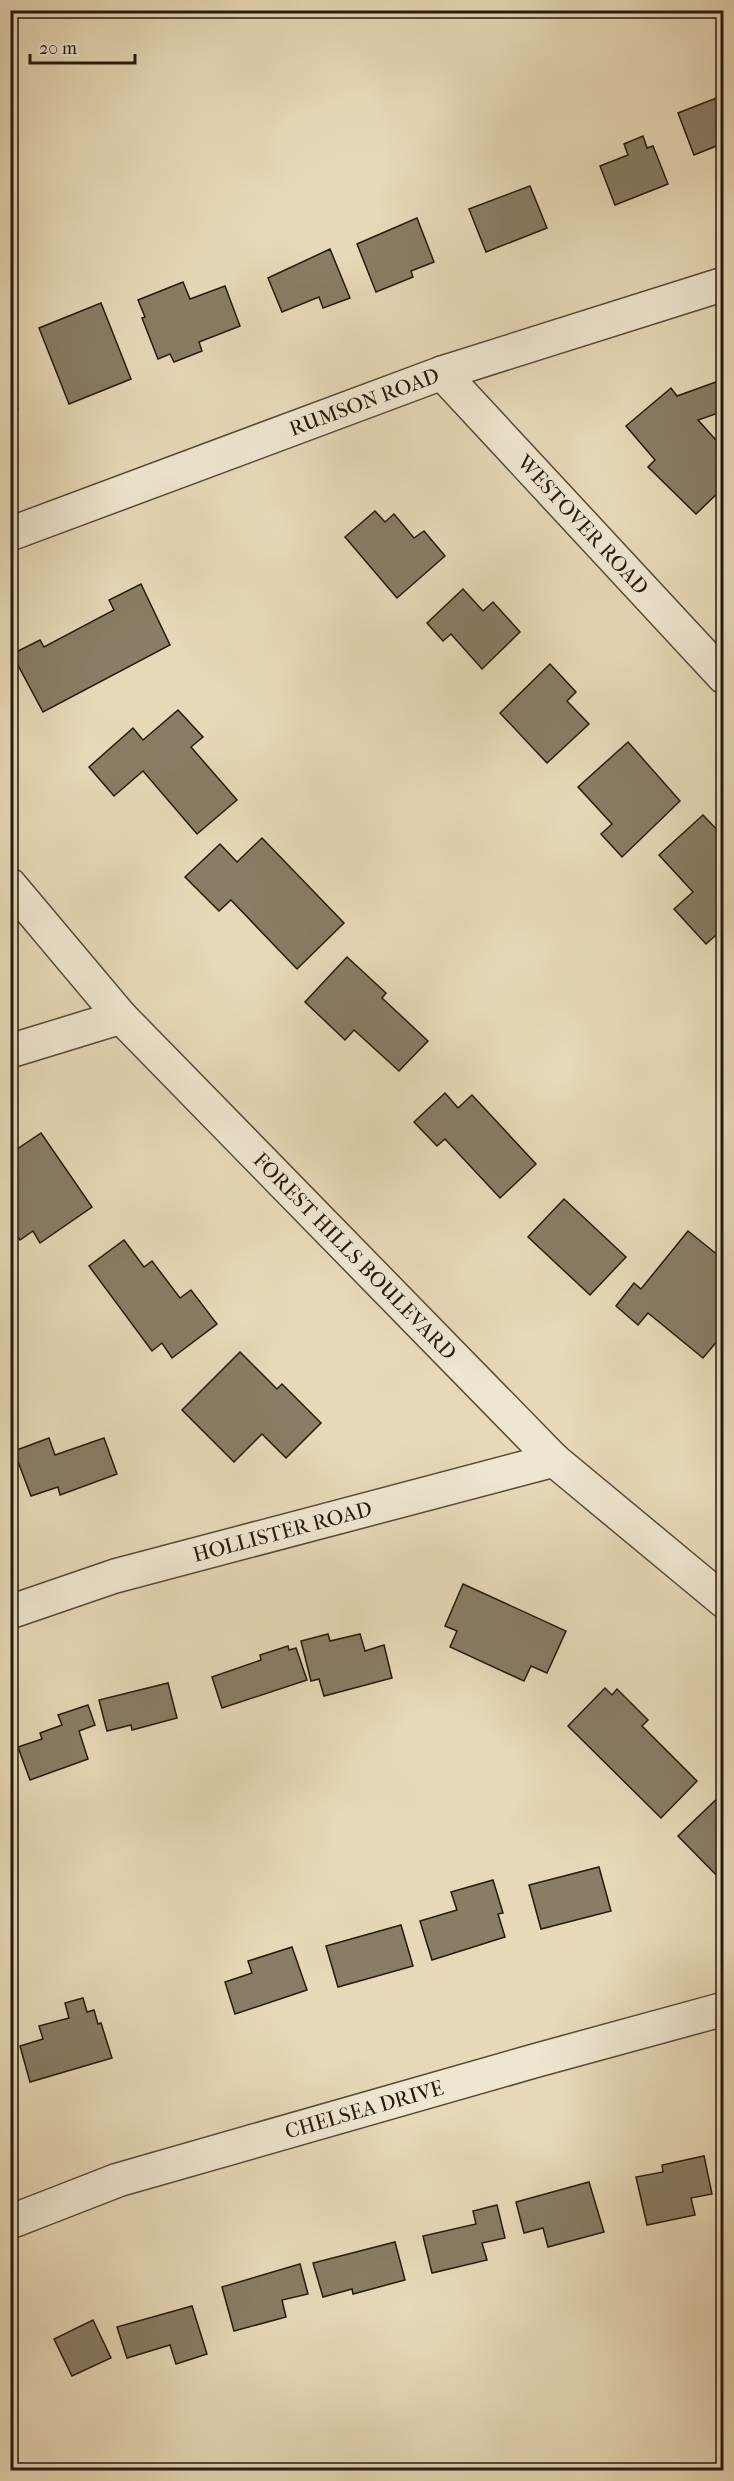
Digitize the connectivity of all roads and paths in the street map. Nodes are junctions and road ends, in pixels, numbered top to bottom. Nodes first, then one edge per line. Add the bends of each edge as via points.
1 (723, 284) edge
2 (442, 373) junction
3 (10, 534) edge
4 (723, 677) edge
5 (10, 885) edge
6 (121, 1017) junction
7 (10, 1051) edge
8 (554, 1460) junction
9 (723, 1601) edge
10 (10, 1612) edge
11 (723, 2009) edge
12 (10, 2222) edge

1 - 2 street, RUMSON ROAD
2 - 3 street, RUMSON ROAD
2 - 4 street, WESTOVER ROAD
5 - 6 street, FOREST HILLS BOULEVARD
6 - 7 street
6 - 8 street, FOREST HILLS BOULEVARD
8 - 9 street, FOREST HILLS BOULEVARD
8 - 10 street, HOLLISTER ROAD via 116,1576
11 - 12 street, CHELSEA DRIVE via 118,2180

